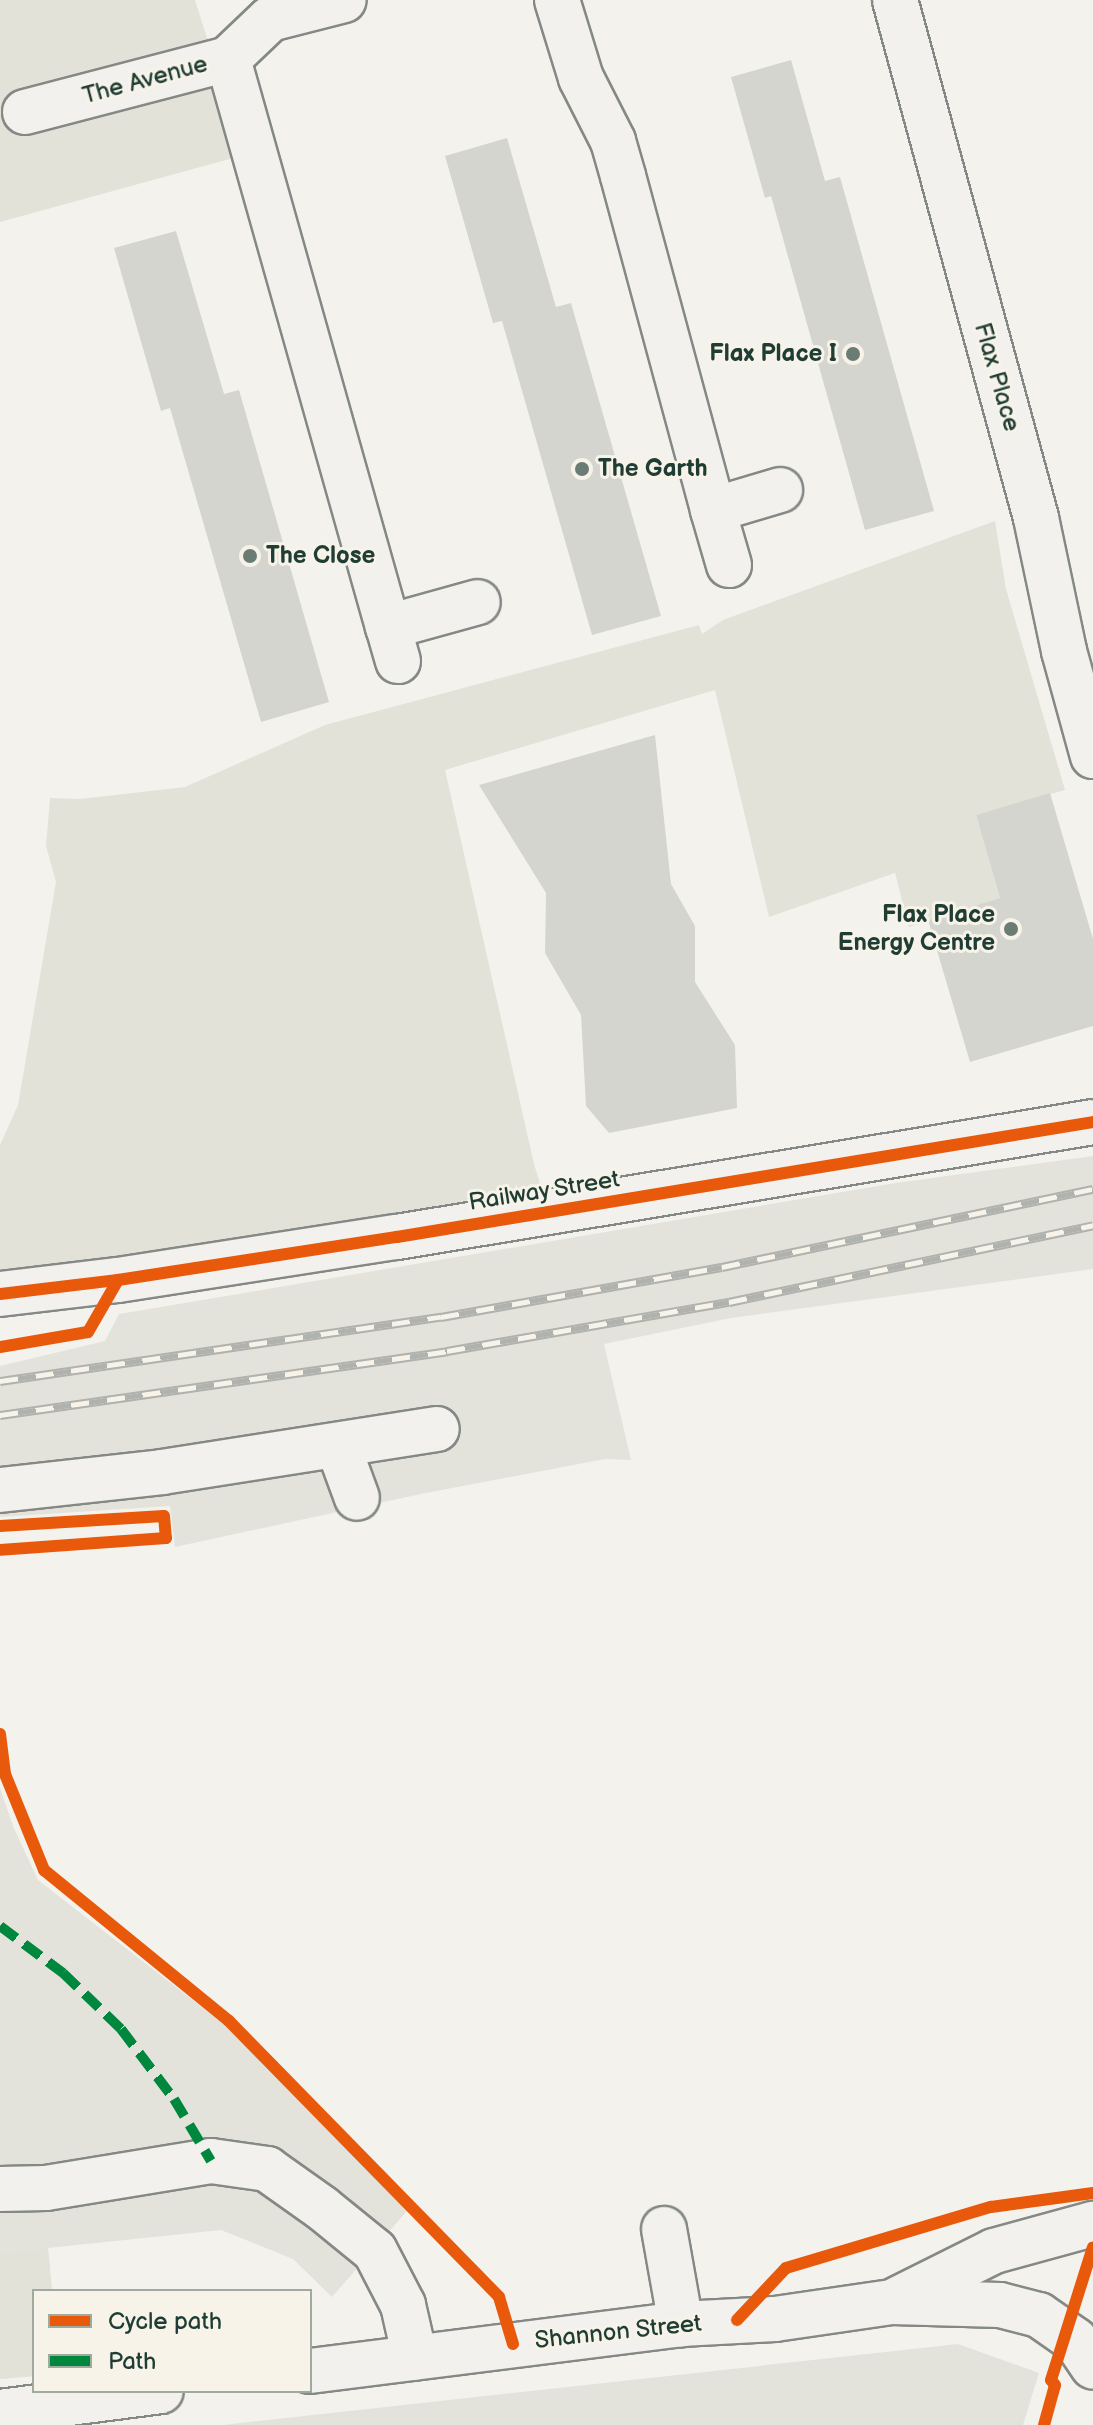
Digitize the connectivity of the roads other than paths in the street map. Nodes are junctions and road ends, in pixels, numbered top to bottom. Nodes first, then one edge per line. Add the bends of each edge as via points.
1 (344, 0) edge
2 (557, 0) edge
3 (895, 0) edge
4 (267, 10) edge
5 (210, 63) junction
6 (25, 112) dead end
7 (780, 490) dead end
8 (713, 510) junction
9 (729, 565) dead end
10 (478, 602) dead end
11 (1079, 647) edge
12 (1093, 756) edge
13 (1093, 1122) edge
14 (0, 1294) edge
15 (437, 1429) dead end
16 (338, 1446) junction
17 (0, 1490) edge
18 (357, 1498) dead end
19 (0, 2189) edge
20 (1093, 2224) edge
21 (664, 2229) dead end
22 (892, 2302) junction
23 (681, 2324) junction
24 (415, 2358) junction
25 (1093, 2367) edge
26 (312, 2371) edge
27 (134, 2393) edge
28 (106, 2395) edge
29 (0, 2412) edge
30 (66, 2414) edge

1 - 4 street, The Avenue
2 - 8 street via 581,78 613,141
3 - 11 street, Flax Place via 1036,518
4 - 5 street, The Avenue
5 - 6 street, The Avenue
5 - 10 street via 393,644
7 - 8 street
8 - 9 street
11 - 12 street, Flax Place
13 - 14 street, Railway Street via 381,1239
15 - 16 street
16 - 17 street
16 - 18 street
19 - 24 street via 46,2188 211,2161 267,2169 375,2251 403,2305
20 - 22 street, Shannon Street via 994,2251
21 - 23 street
22 - 23 street, Shannon Street via 751,2331
22 - 25 street, Shannon Street via 1000,2305 1039,2315 1075,2340
23 - 24 street, Shannon Street
24 - 26 street, Shannon Street
27 - 28 street
28 - 30 street
29 - 30 street

